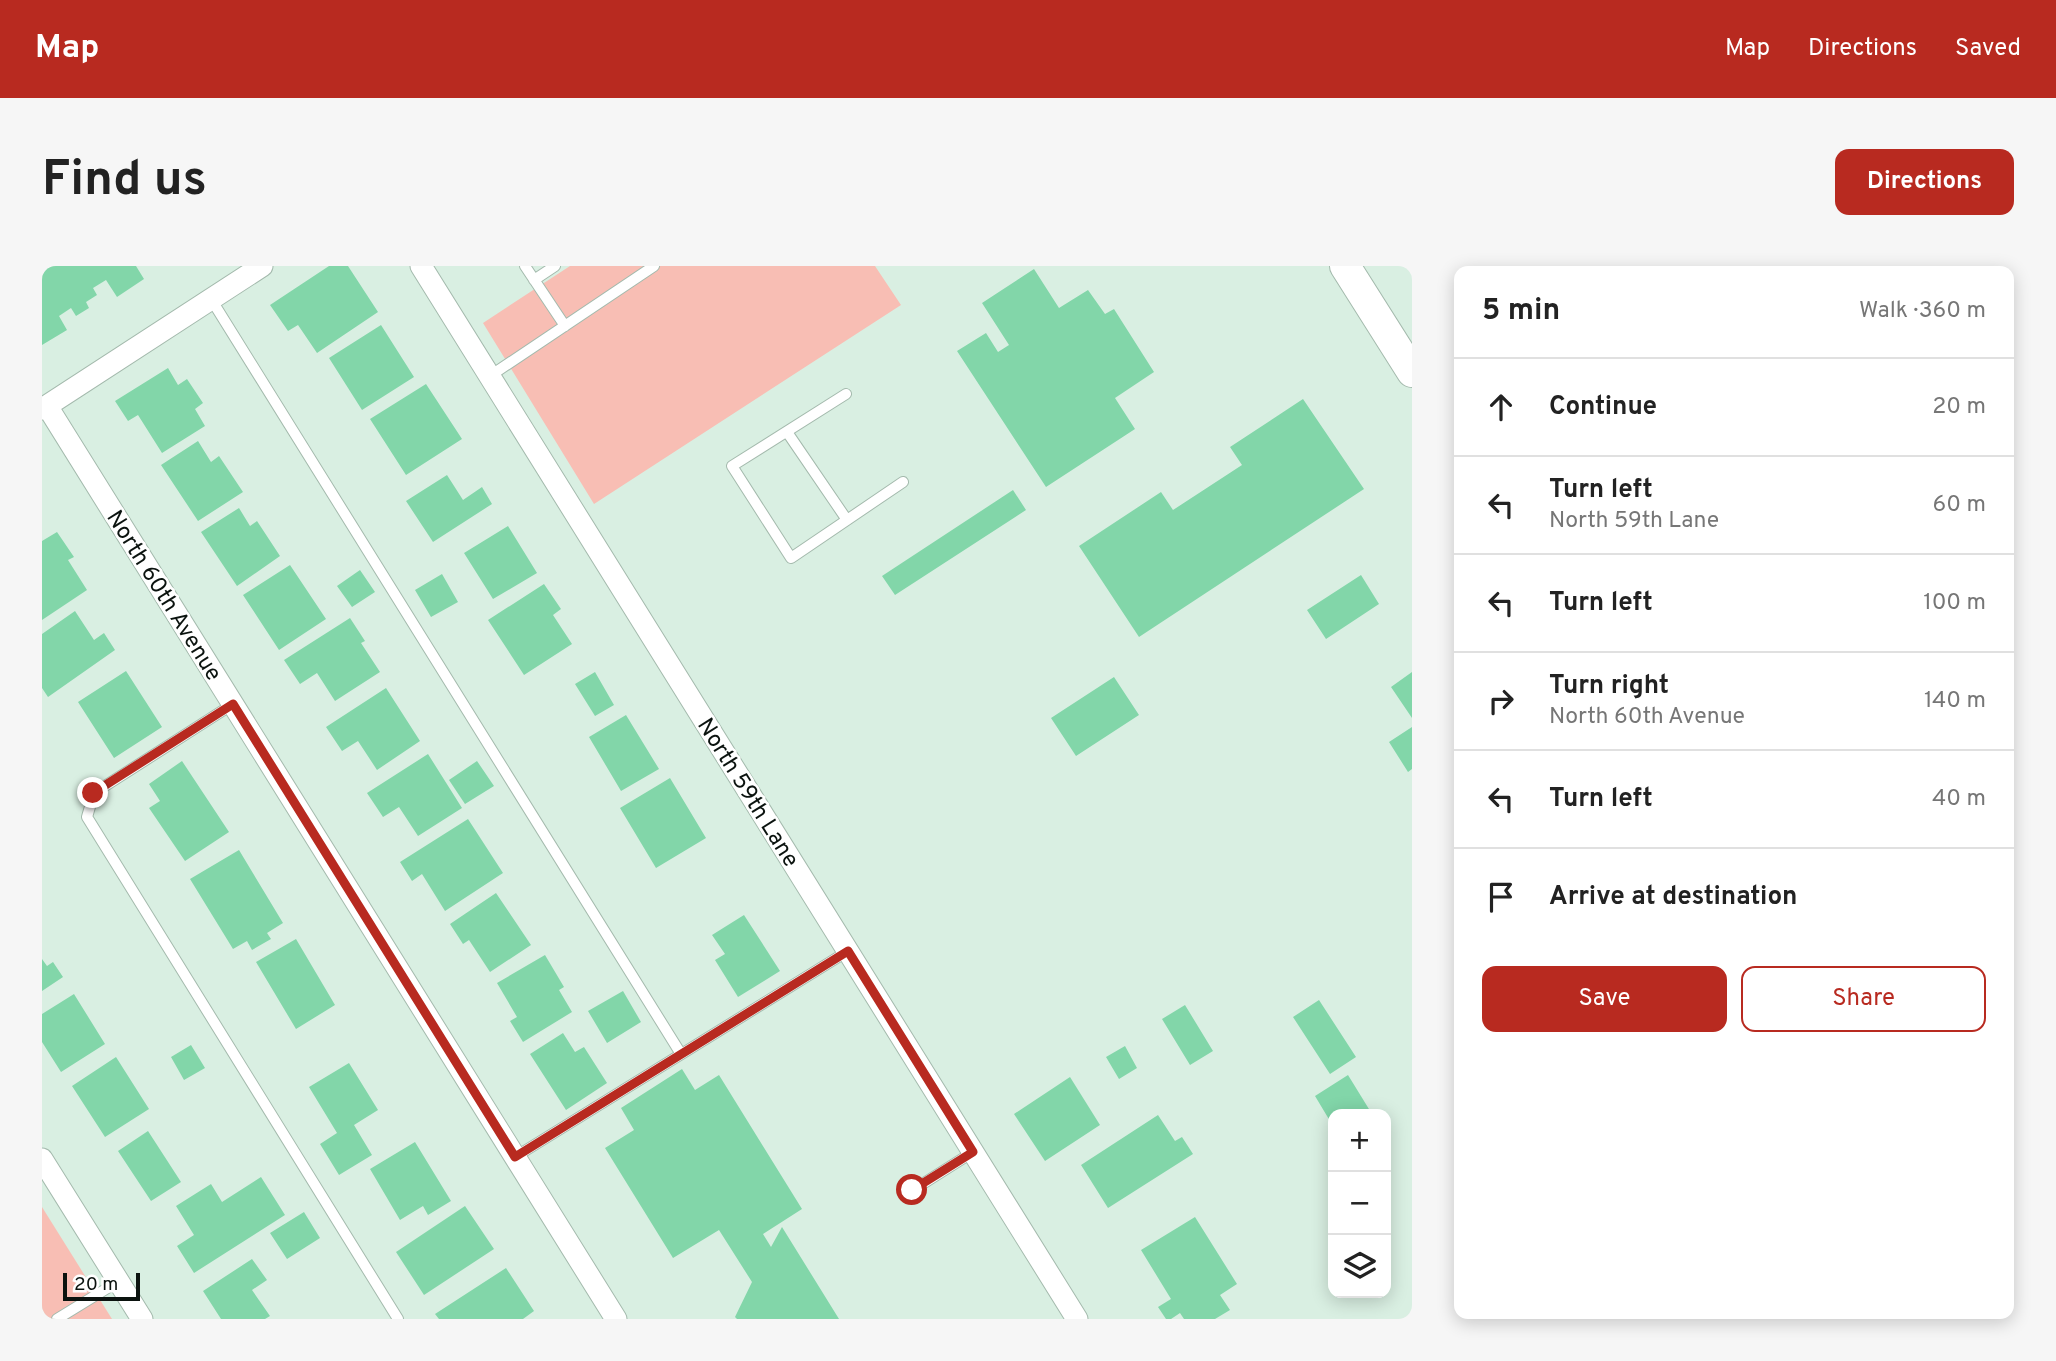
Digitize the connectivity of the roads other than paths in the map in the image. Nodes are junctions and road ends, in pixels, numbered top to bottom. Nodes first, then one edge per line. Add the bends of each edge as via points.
1 (262, 266) edge
2 (421, 266) edge
3 (525, 266) edge
4 (555, 266) edge
5 (654, 266) edge
6 (1345, 266) edge
7 (534, 280) junction
8 (211, 299) junction
9 (565, 326) junction
10 (1412, 372) edge
11 (489, 376) junction
12 (846, 394) dead end
13 (44, 407) edge
14 (787, 432) junction
15 (903, 482) dead end
16 (847, 520) junction
17 (233, 704) junction
18 (848, 951) junction
19 (681, 1054) junction
20 (973, 1152) junction
21 (515, 1157) junction
22 (42, 1159) edge
23 (912, 1190) dead end
24 (119, 1281) junction
25 (58, 1319) edge
26 (142, 1319) edge
27 (398, 1319) edge
28 (616, 1319) edge
29 (1077, 1319) edge

1 - 8 street
2 - 11 street, North 59th Lane
3 - 7 lane
4 - 7 lane
5 - 9 lane
6 - 10 main road via 1400,345
7 - 9 lane
8 - 13 street
8 - 19 lane
9 - 11 lane
11 - 18 street, North 59th Lane
12 - 14 lane
13 - 17 street, North 60th Avenue
14 - 16 lane
14 - 16 lane via 732,466 791,558
15 - 16 lane
17 - 21 street, North 60th Avenue
17 - 27 lane via 93,793 87,817
18 - 19 lane
18 - 20 street, North 59th Lane
19 - 21 lane
20 - 23 lane
20 - 29 street, North 59th Lane
21 - 28 street, North 60th Avenue
22 - 24 street
24 - 25 lane
24 - 26 street

